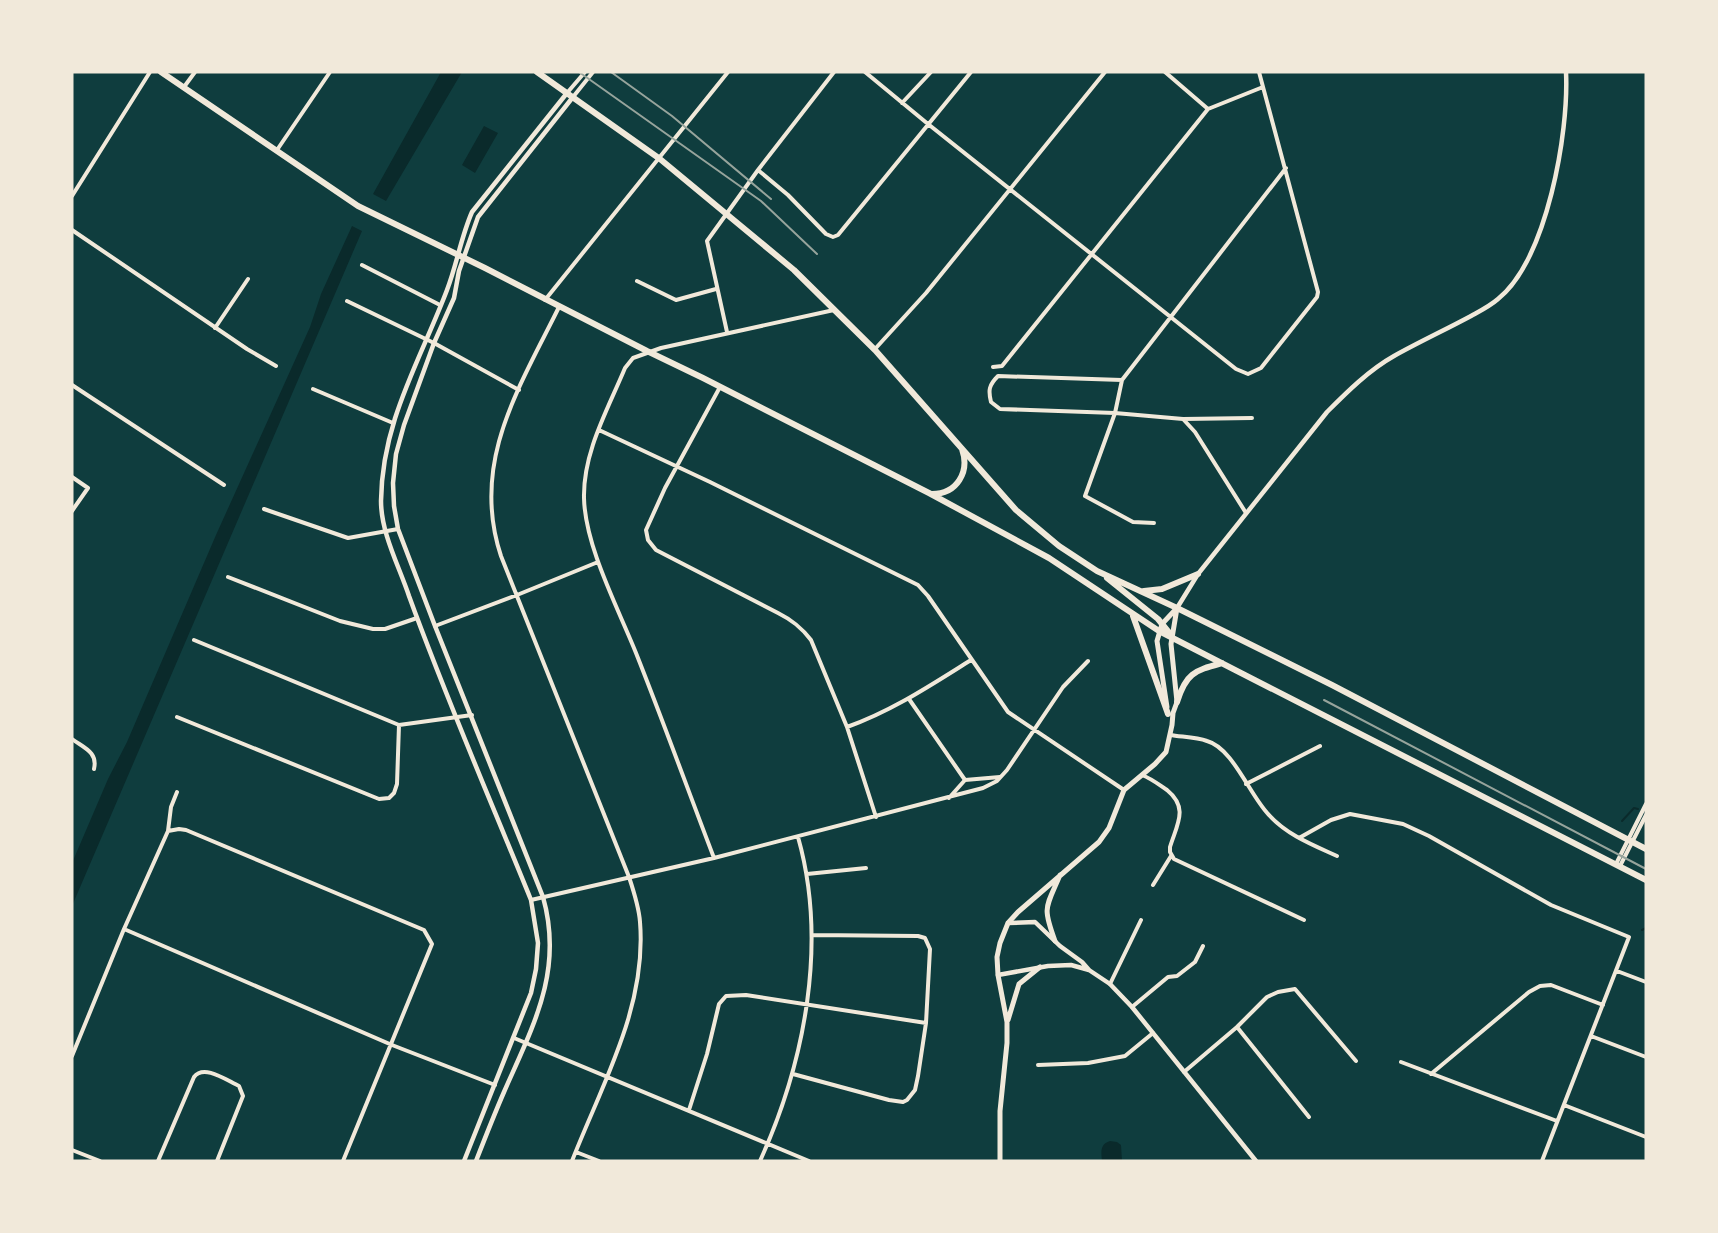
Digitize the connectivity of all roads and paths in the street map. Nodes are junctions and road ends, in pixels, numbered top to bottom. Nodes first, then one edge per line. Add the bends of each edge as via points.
1 (150, 72) edge
2 (161, 72) edge
3 (195, 72) edge
4 (330, 72) edge
5 (537, 72) edge
6 (585, 72) edge
7 (593, 72) edge
8 (728, 72) edge
9 (834, 72) edge
10 (865, 72) edge
11 (931, 72) edge
12 (971, 72) edge
13 (1105, 72) edge
14 (1165, 72) edge
15 (1259, 72) edge
16 (1566, 72) edge
17 (1263, 87) junction
18 (184, 88) junction
19 (570, 95) junction
20 (902, 103) junction
21 (1208, 109) junction
22 (928, 124) junction
23 (276, 150) junction
24 (660, 159) junction
25 (1286, 168) junction
26 (759, 170) junction
27 (1010, 190) junction
28 (72, 196) edge
29 (727, 213) junction
30 (72, 231) edge
31 (1092, 254) junction
32 (461, 257) junction
33 (362, 265) dead end
34 (248, 279) dead end
35 (637, 281) dead end
36 (716, 289) junction
37 (545, 300) junction
38 (347, 301) dead end
39 (440, 305) junction
40 (559, 307) junction
41 (835, 310) junction
42 (1171, 316) junction
43 (215, 328) junction
44 (727, 332) junction
45 (426, 339) junction
46 (434, 343) junction
47 (875, 350) junction
48 (647, 351) junction
49 (276, 366) dead end
50 (993, 368) dead end
51 (1122, 380) junction
52 (72, 385) edge
53 (721, 386) junction
54 (313, 389) dead end
55 (519, 390) junction
56 (1115, 413) junction
57 (1252, 418) dead end
58 (1183, 419) junction
59 (393, 423) junction
60 (599, 430) junction
61 (961, 446) junction
62 (677, 466) junction
63 (72, 477) edge
64 (224, 485) dead end
65 (928, 493) junction
66 (264, 509) dead end
67 (72, 511) edge
68 (1246, 513) junction
69 (1154, 523) dead end
70 (398, 529) junction
71 (386, 532) junction
72 (598, 562) junction
73 (1097, 571) junction
74 (1198, 574) junction
75 (228, 577) dead end
76 (1140, 591) junction
77 (518, 595) junction
78 (1177, 608) junction
79 (1132, 615) junction
80 (417, 618) junction
81 (1162, 624) junction
82 (435, 626) junction
83 (1159, 631) junction
84 (1172, 637) junction
85 (194, 640) dead end
86 (971, 660) junction
87 (1088, 661) dead end
88 (1223, 663) junction
89 (909, 699) junction
90 (1178, 702) junction
91 (1168, 714) junction
92 (471, 715) junction
93 (177, 717) dead end
94 (458, 718) junction
95 (399, 725) junction
96 (1172, 725) junction
97 (847, 727) junction
98 (1035, 730) junction
99 (1170, 735) junction
100 (72, 739) edge
101 (1320, 746) dead end
102 (94, 769) dead end
103 (1141, 775) junction
104 (1001, 776) junction
105 (965, 780) junction
106 (1246, 784) junction
107 (1121, 789) junction
108 (177, 792) dead end
109 (948, 798) junction
110 (1646, 804) edge
111 (1646, 816) edge
112 (876, 818) junction
113 (168, 831) junction
114 (798, 837) junction
115 (1299, 838) junction
116 (1631, 840) junction
117 (1646, 849) edge
118 (1171, 856) junction
119 (1337, 856) dead end
120 (714, 858) junction
121 (1618, 865) junction
122 (866, 868) dead end
123 (1061, 873) junction
124 (807, 874) junction
125 (629, 877) junction
126 (1646, 880) edge
127 (1153, 885) dead end
128 (543, 897) junction
129 (531, 900) junction
130 (1141, 920) dead end
131 (1304, 920) dead end
132 (1008, 923) junction
133 (124, 929) junction
134 (812, 935) junction
135 (1055, 940) junction
136 (1203, 946) dead end
137 (1074, 956) junction
138 (1071, 965) junction
139 (1040, 967) junction
140 (1089, 970) junction
141 (1617, 971) junction
142 (998, 975) junction
143 (1646, 982) edge
144 (1110, 984) junction
145 (806, 1005) junction
146 (1603, 1005) junction
147 (1132, 1007) junction
148 (1007, 1022) junction
149 (926, 1023) junction
150 (1237, 1027) junction
151 (1153, 1033) junction
152 (1591, 1036) junction
153 (514, 1038) junction
154 (527, 1043) junction
155 (392, 1044) junction
156 (72, 1056) edge
157 (1646, 1057) edge
158 (1356, 1061) dead end
159 (1401, 1062) dead end
160 (1038, 1065) dead end
161 (1184, 1072) junction
162 (794, 1074) junction
163 (1431, 1074) junction
164 (607, 1077) junction
165 (496, 1085) junction
166 (1564, 1105) junction
167 (689, 1110) junction
168 (1309, 1117) dead end
169 (1557, 1121) junction
170 (1646, 1137) edge
171 (768, 1144) junction
172 (72, 1150) edge
173 (576, 1152) junction
174 (100, 1161) edge
175 (158, 1161) edge
176 (217, 1161) edge
177 (343, 1161) edge
178 (464, 1161) edge
179 (476, 1161) edge
180 (572, 1161) edge
181 (599, 1161) edge
182 (760, 1161) edge
183 (809, 1161) edge
184 (1000, 1161) edge
185 (1256, 1161) edge
186 (1542, 1161) edge

1 - 28 street
2 - 18 main road
3 - 18 street
4 - 23 street
5 - 19 main road
6 - 19 street
7 - 19 street
8 - 24 street
9 - 26 street
10 - 20 street
11 - 20 street
12 - 22 street
13 - 27 street
14 - 21 street
15 - 17 street
16 - 68 street via 1562,142 1551,192 1538,240 1520,276 1497,300 1392,357 1343,395
17 - 21 street
17 - 25 street
18 - 23 main road
19 - 24 main road
19 - 32 street via 472,212
20 - 22 street
21 - 31 street
22 - 26 street via 844,229 833,237
22 - 27 street
23 - 32 main road via 358,206
24 - 29 main road
24 - 37 street
25 - 42 street
25 - 42 street via 1318,292 1291,332 1259,370 1248,374 1236,369
26 - 29 street
27 - 31 street
27 - 47 street
29 - 36 street via 707,241
29 - 41 main road
30 - 43 street
31 - 42 street
31 - 50 street via 1002,366
32 - 37 main road
32 - 39 street
32 - 46 street via 454,298
33 - 39 street
34 - 43 street
35 - 36 street via 676,300
36 - 44 street
37 - 40 main road
38 - 45 street
39 - 45 street
40 - 48 main road
40 - 55 street
41 - 44 street
41 - 47 main road
42 - 51 street
43 - 49 street
44 - 48 street
45 - 46 street
45 - 59 street
46 - 55 street
46 - 70 street via 396,454 393,483
47 - 61 main road
48 - 53 main road
48 - 60 street via 633,358 625,368
51 - 56 street
51 - 56 street via 998,376 988,392 991,402 1000,409
52 - 64 street
53 - 62 street
53 - 65 main road
54 - 59 street
55 - 77 street via 496,449 490,510 498,547
56 - 58 street
56 - 69 street via 1085,496 1133,522
57 - 58 street
58 - 68 street
59 - 71 street via 382,474 381,504
60 - 62 street
60 - 72 street via 586,471 584,498
61 - 65 main road via 965,469 960,480 946,492
61 - 73 main road via 1016,510
62 - 86 street via 918,585
62 - 97 street via 646,530 651,546 802,628 811,640
63 - 67 street via 88,488
65 - 79 main road via 1049,558
66 - 71 street via 348,538
68 - 74 street
70 - 71 street
70 - 82 street
71 - 80 street
72 - 77 street
72 - 120 street
73 - 76 main road
73 - 81 main road
74 - 76 main road via 1162,589
74 - 78 street
75 - 80 street via 340,621 373,629
76 - 78 main road
77 - 82 street
77 - 125 street
78 - 81 main road
78 - 84 main road
78 - 116 main road
79 - 83 main road
79 - 91 main road
80 - 94 street
81 - 83 main road
81 - 84 main road
82 - 92 street
83 - 84 main road
83 - 91 main road via 1158,653
84 - 88 main road
84 - 90 main road
85 - 95 street
86 - 89 street
86 - 98 street via 1008,712
87 - 98 street via 1063,687
88 - 90 main road via 1188,677
88 - 121 main road
89 - 97 street
89 - 105 street
90 - 96 main road
91 - 96 main road
92 - 94 street
92 - 128 street
93 - 95 street via 379,799 389,798 397,784
94 - 95 street
94 - 129 street
96 - 99 main road
97 - 112 street
98 - 104 street
98 - 107 street
99 - 103 main road via 1163,756
99 - 106 street via 1213,743 1225,752
100 - 102 street via 94,756
101 - 106 street
103 - 107 main road
103 - 118 street via 1151,778 1179,802 1181,813 1170,847
104 - 105 street
104 - 109 street via 983,788
105 - 109 street
106 - 115 street via 1268,815
107 - 123 main road via 1102,838
108 - 113 street
109 - 112 street
110 - 116 street
111 - 116 street
112 - 114 street
113 - 133 street
113 - 155 street via 186,830 424,930 432,944
114 - 120 street
114 - 124 street
115 - 119 street
115 - 141 street via 1350,814 1403,824 1551,905 1628,936
116 - 117 main road
116 - 121 street
118 - 127 street
118 - 131 street
120 - 125 street
121 - 126 main road
122 - 124 street
123 - 132 main road
123 - 135 main road via 1046,906
124 - 134 street
125 - 128 street
125 - 164 street via 640,922 639,971 624,1037
128 - 129 street
128 - 154 street via 549,931 549,970
129 - 153 street via 537,934 536,969
130 - 144 street
132 - 135 street via 1035,922
132 - 142 main road via 998,951
133 - 155 street
133 - 156 street
134 - 145 street
134 - 149 street via 925,938 930,949
135 - 137 street
136 - 147 street via 1195,962 1177,976 1168,977
137 - 138 street via 1078,962
137 - 140 street
138 - 139 street
138 - 140 street
139 - 142 street
139 - 148 main road via 1019,984
140 - 144 street
141 - 143 street
141 - 146 street
142 - 148 main road
144 - 147 street
145 - 149 street
145 - 162 street
145 - 167 street via 746,995 726,996 719,1004 708,1054
146 - 152 street
146 - 163 street via 1556,986 1540,986
147 - 151 street
148 - 184 main road
149 - 162 street via 917,1084 903,1102
150 - 158 street via 1272,994 1295,989
150 - 161 street
150 - 168 street
151 - 160 street via 1125,1056 1088,1063
151 - 161 street
152 - 157 street
152 - 166 street
153 - 154 street
153 - 165 street
154 - 164 street
154 - 179 street
155 - 165 street
155 - 177 street
159 - 163 street
161 - 185 street
162 - 171 street
163 - 169 street
164 - 167 street
164 - 173 street
165 - 178 street
166 - 169 street
166 - 170 street
167 - 171 street
169 - 186 street
171 - 182 street
171 - 183 street
172 - 174 street
173 - 180 street
173 - 181 street
175 - 176 street via 194,1077 206,1071 239,1086 243,1096

